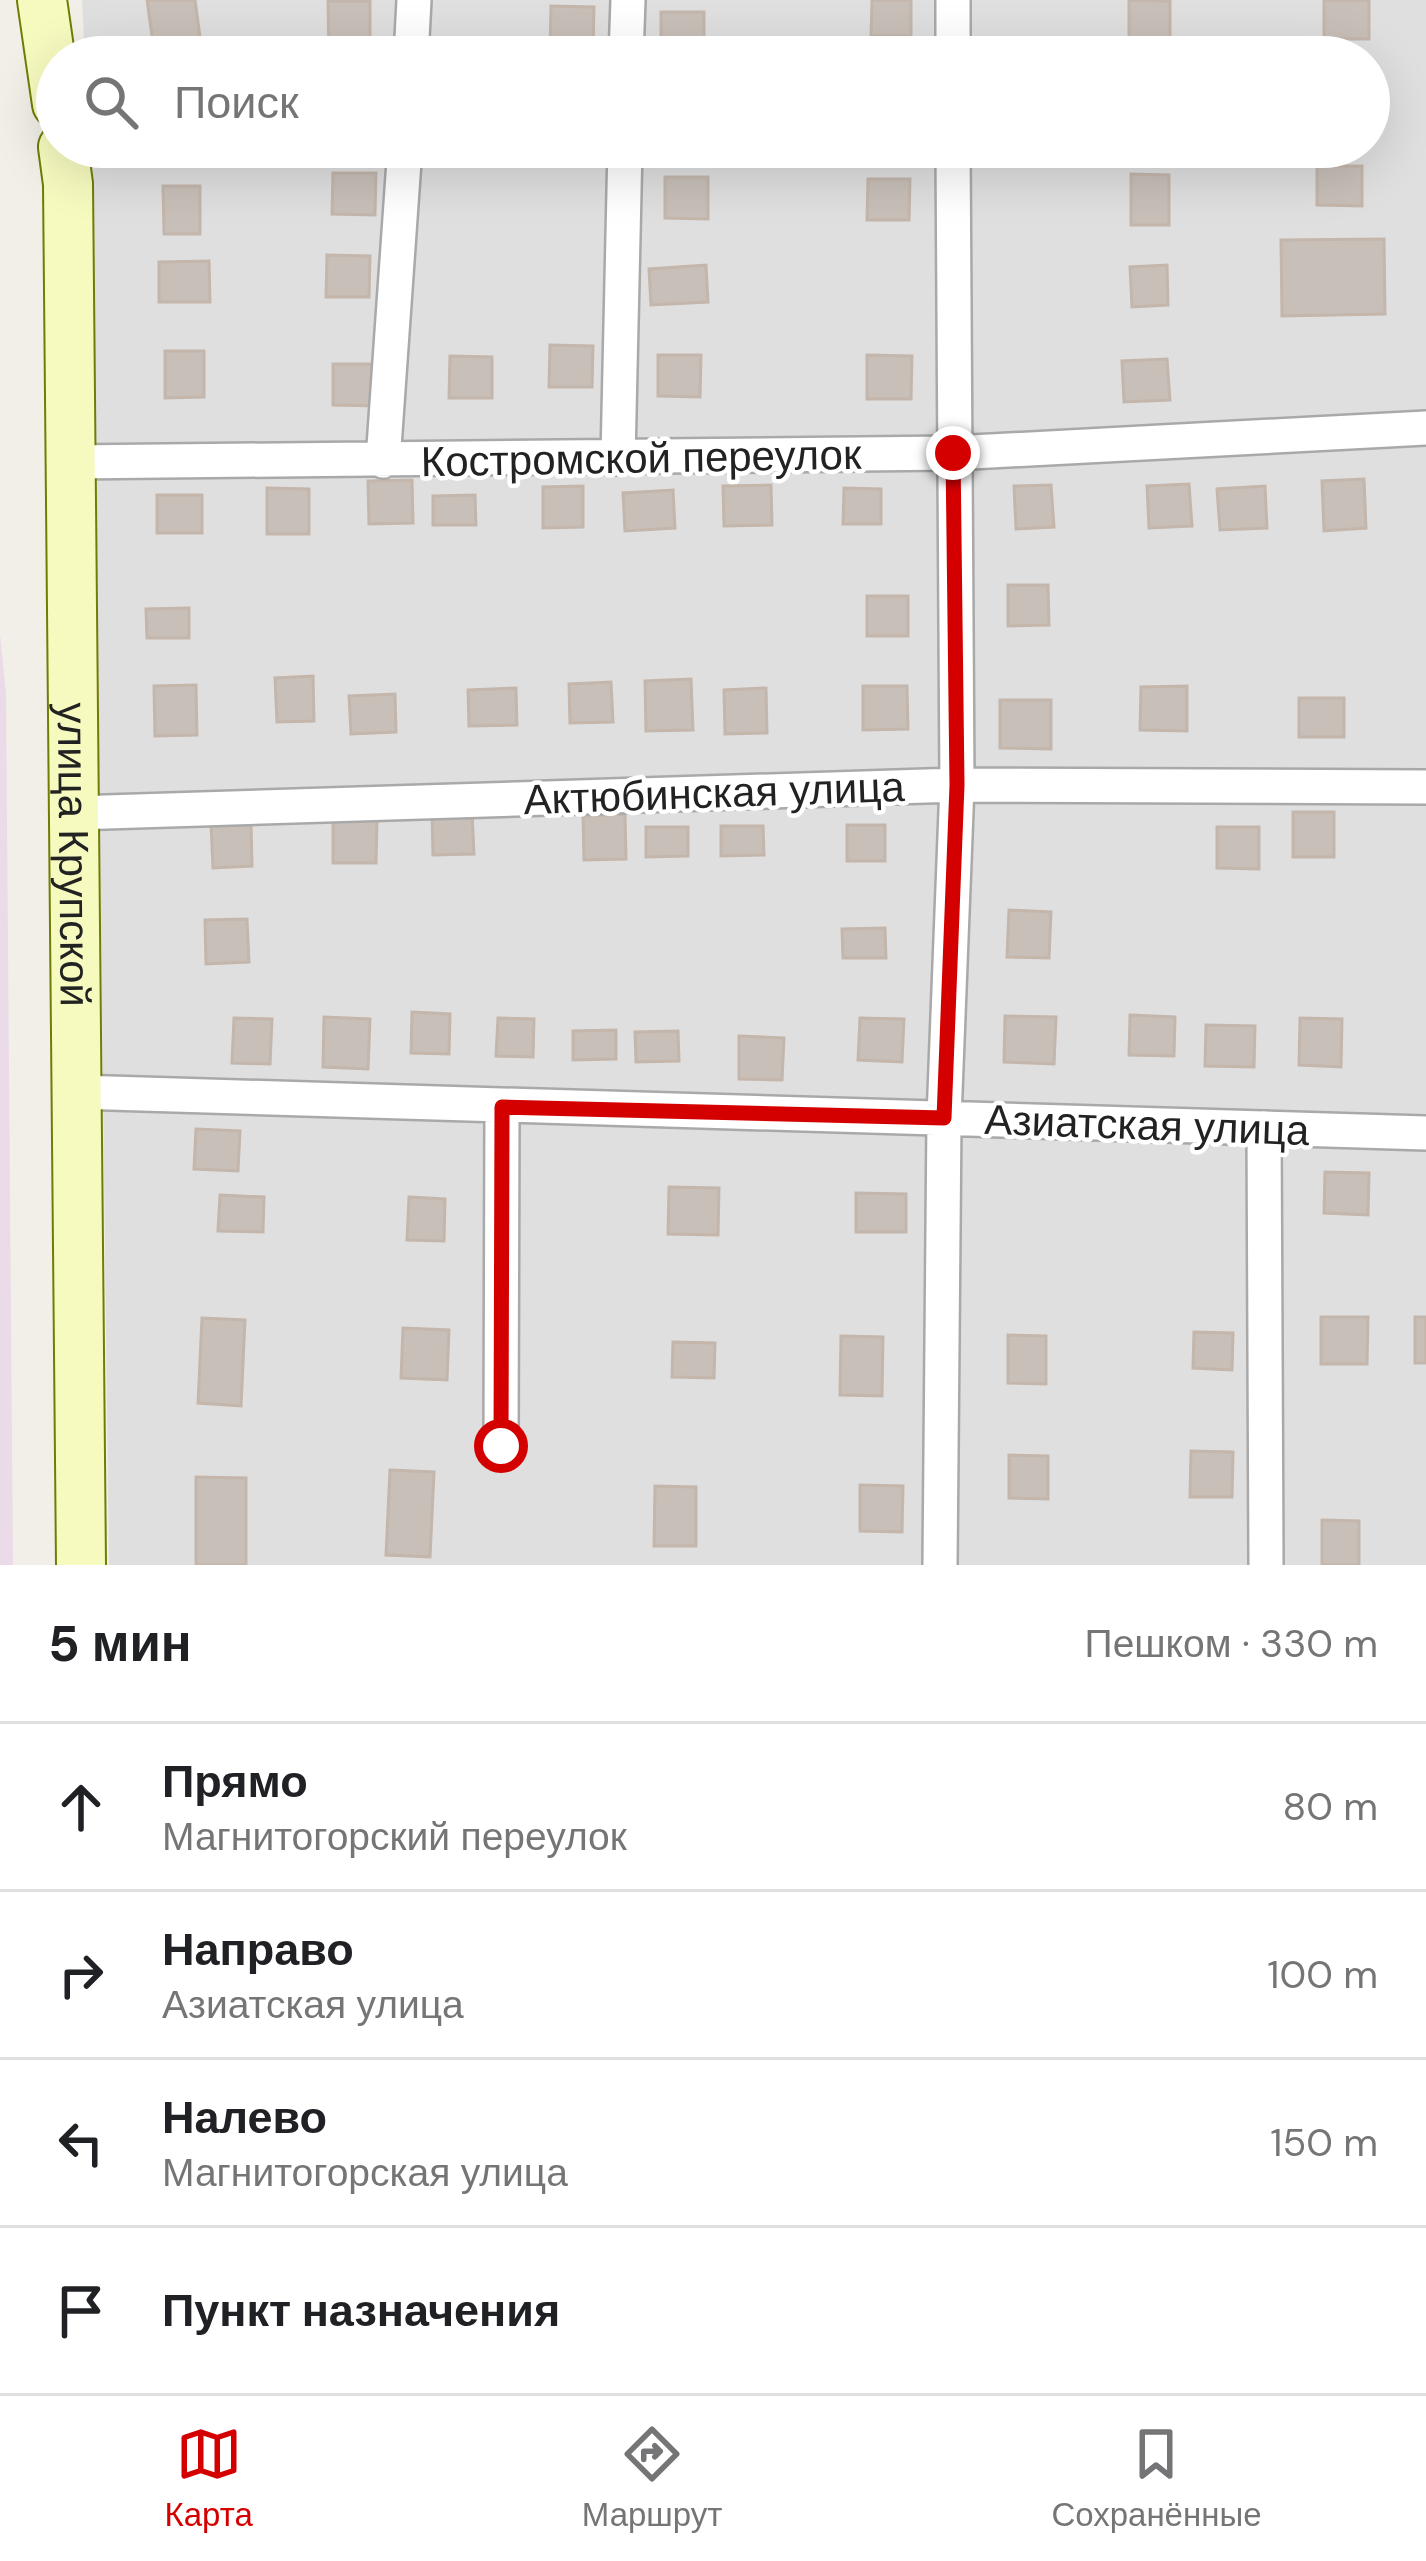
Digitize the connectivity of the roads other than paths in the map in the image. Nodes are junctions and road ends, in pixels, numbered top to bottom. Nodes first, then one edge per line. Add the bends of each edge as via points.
1 (42, 0) edge
2 (415, 0) edge
3 (628, 0) edge
4 (953, 0) edge
5 (47, 36) edge
6 (412, 36) edge
7 (627, 36) edge
8 (953, 36) edge
9 (66, 168) edge
10 (404, 168) edge
11 (625, 168) edge
12 (953, 168) edge
13 (1426, 428) edge
14 (953, 453) junction
15 (618, 458) junction
16 (383, 461) junction
17 (71, 462) junction
18 (957, 785) junction
19 (1426, 788) edge
20 (74, 813) junction
21 (77, 1092) junction
22 (502, 1107) junction
23 (944, 1118) junction
24 (1264, 1128) junction
25 (1426, 1133) edge
26 (501, 1446) dead end
27 (81, 1565) edge
28 (940, 1565) edge
29 (1266, 1565) edge

1 - 5 street
2 - 6 street
3 - 7 street
4 - 8 street
9 - 17 street, улица Крупской
10 - 16 street
11 - 15 street
12 - 14 street
13 - 14 street, Костромской переулок
14 - 15 street, Костромской переулок
14 - 18 street
15 - 16 street, Костромской переулок
16 - 17 street, Костромской переулок
17 - 20 street, улица Крупской
18 - 19 street, Актюбинская улица
18 - 20 street, Актюбинская улица
18 - 23 street
20 - 21 street, улица Крупской
21 - 22 street, Азиатская улица
21 - 27 street, улица Крупской
22 - 23 street, Азиатская улица
22 - 26 street
23 - 24 street, Азиатская улица
23 - 28 street
24 - 25 street, Азиатская улица
24 - 29 street

